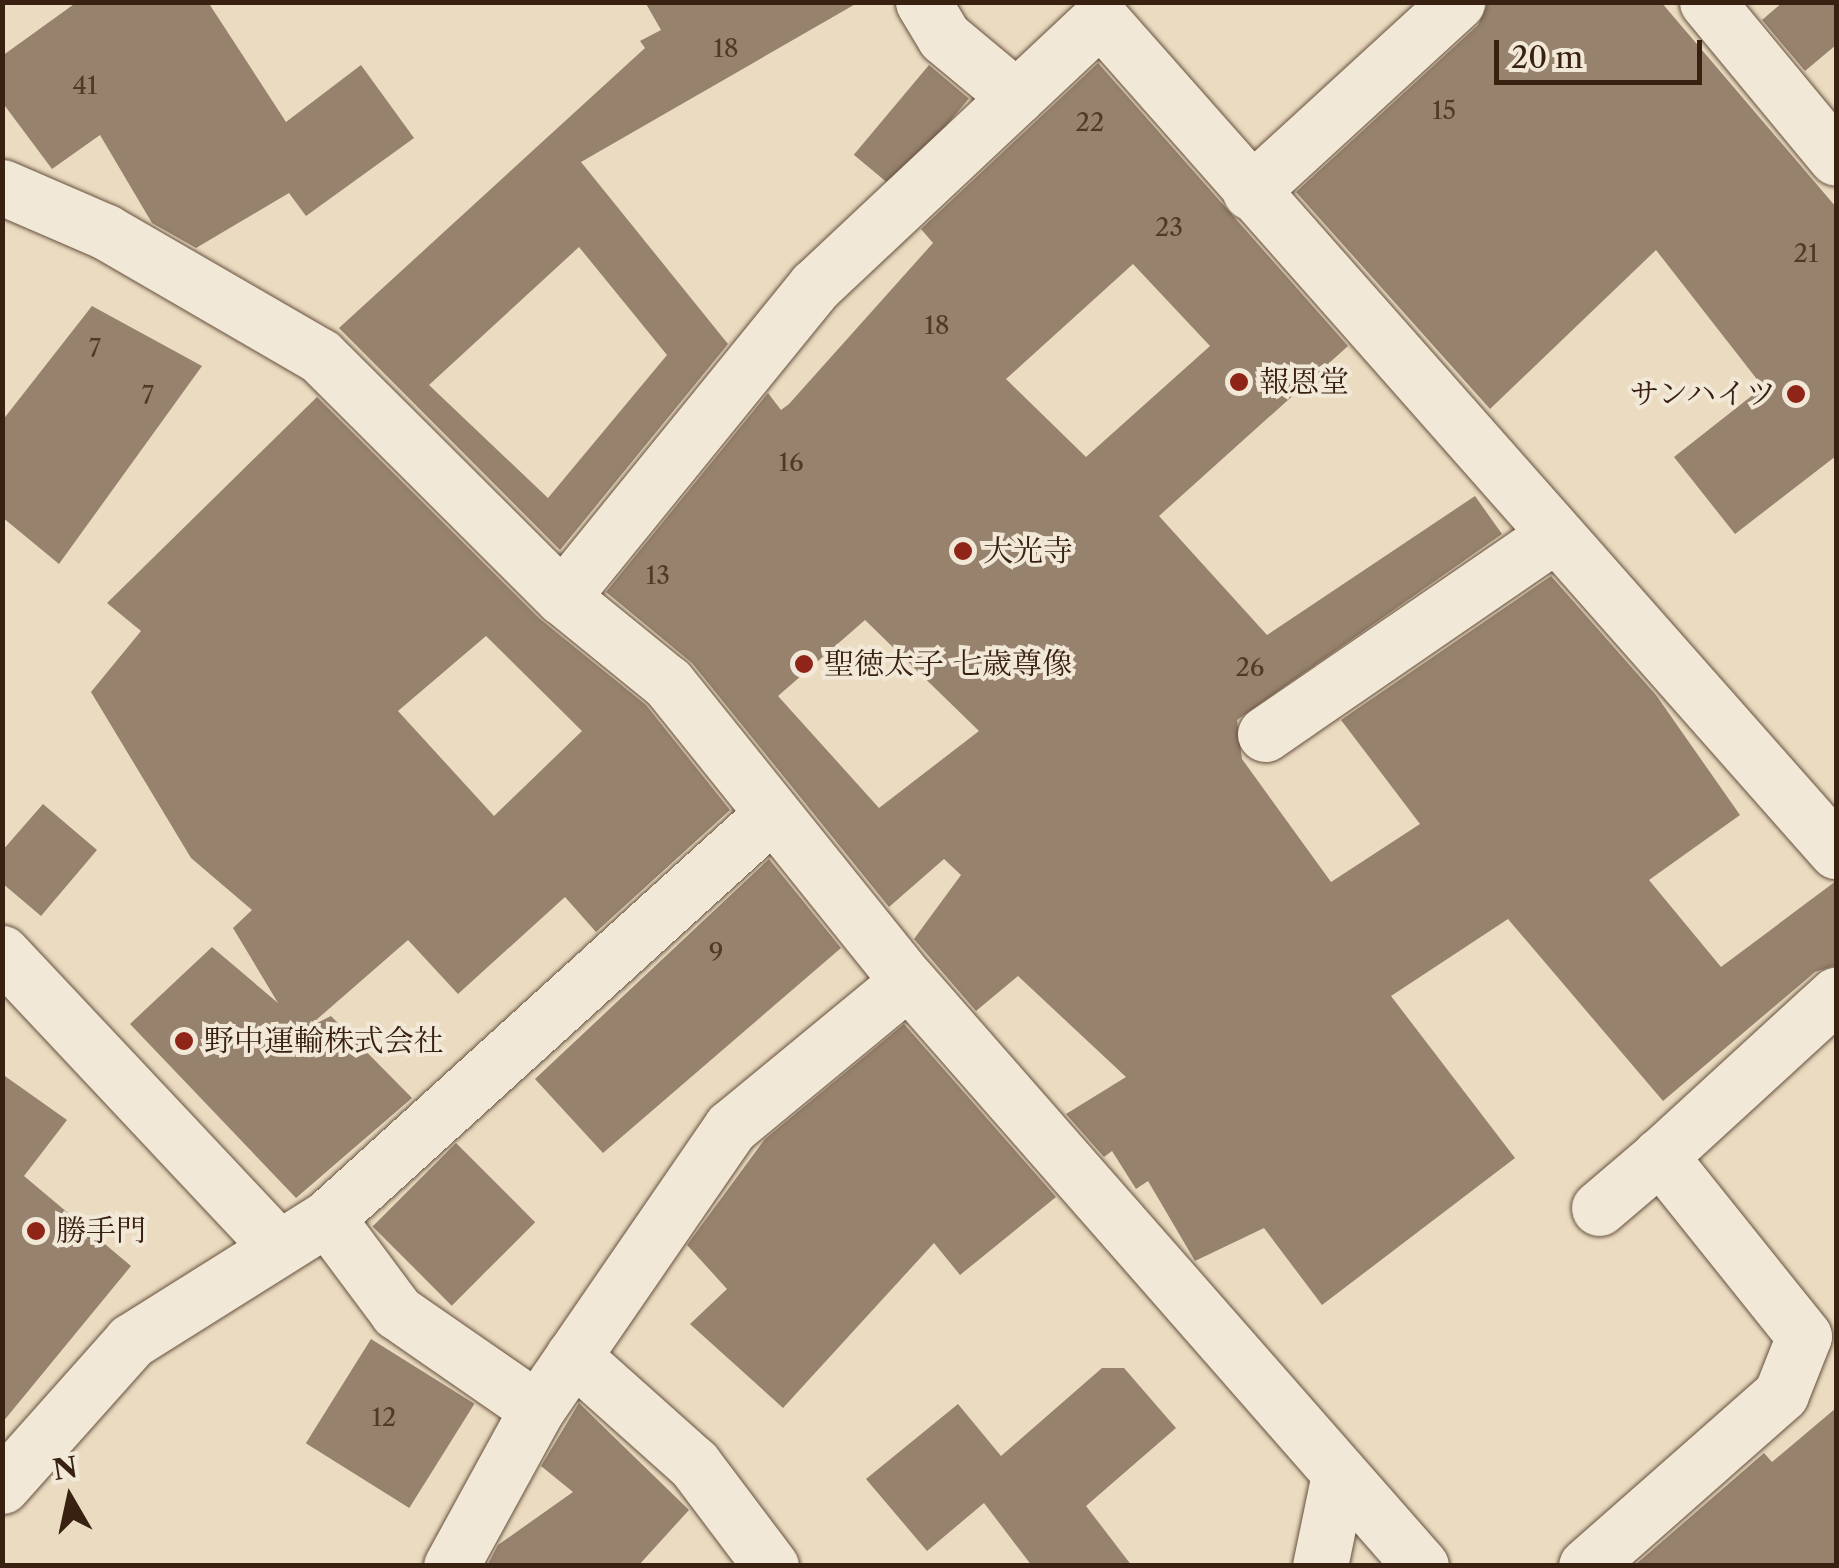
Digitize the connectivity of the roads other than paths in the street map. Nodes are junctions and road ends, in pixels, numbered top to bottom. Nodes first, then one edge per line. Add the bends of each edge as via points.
1 (923, 2) edge
2 (1457, 2) edge
3 (1707, 2) edge
4 (1016, 97) junction
5 (1836, 158) edge
6 (2, 187) edge
7 (1250, 192) junction
8 (1555, 535) junction
9 (562, 597) junction
10 (1264, 734) dead end
11 (772, 814) junction
12 (1836, 851) edge
13 (2, 953) edge
14 (908, 982) junction
15 (1829, 1020) edge
16 (1660, 1156) junction
17 (1599, 1208) dead end
18 (326, 1218) junction
19 (277, 1246) junction
20 (1820, 1318) edge
21 (572, 1356) junction
22 (536, 1408) junction
23 (1338, 1474) junction
24 (2, 1486) edge
25 (451, 1566) edge
26 (771, 1566) edge
27 (1320, 1566) edge
28 (1421, 1566) edge
29 (1586, 1566) edge

1 - 4 street via 944,37
2 - 7 street
3 - 5 street
4 - 7 street via 1100,18
4 - 9 street via 815,286
6 - 9 street via 106,232 320,356
7 - 8 street
8 - 10 street
8 - 12 street
9 - 11 street via 668,682
11 - 14 street
11 - 18 street
13 - 19 street
14 - 21 street via 730,1127
14 - 23 street
15 - 16 street
16 - 17 street
16 - 20 street
18 - 19 street
18 - 22 street via 397,1312
19 - 24 street via 131,1341
20 - 29 street via 1781,1394
21 - 22 street
21 - 26 street via 694,1464
22 - 25 street
23 - 27 street
23 - 28 street

